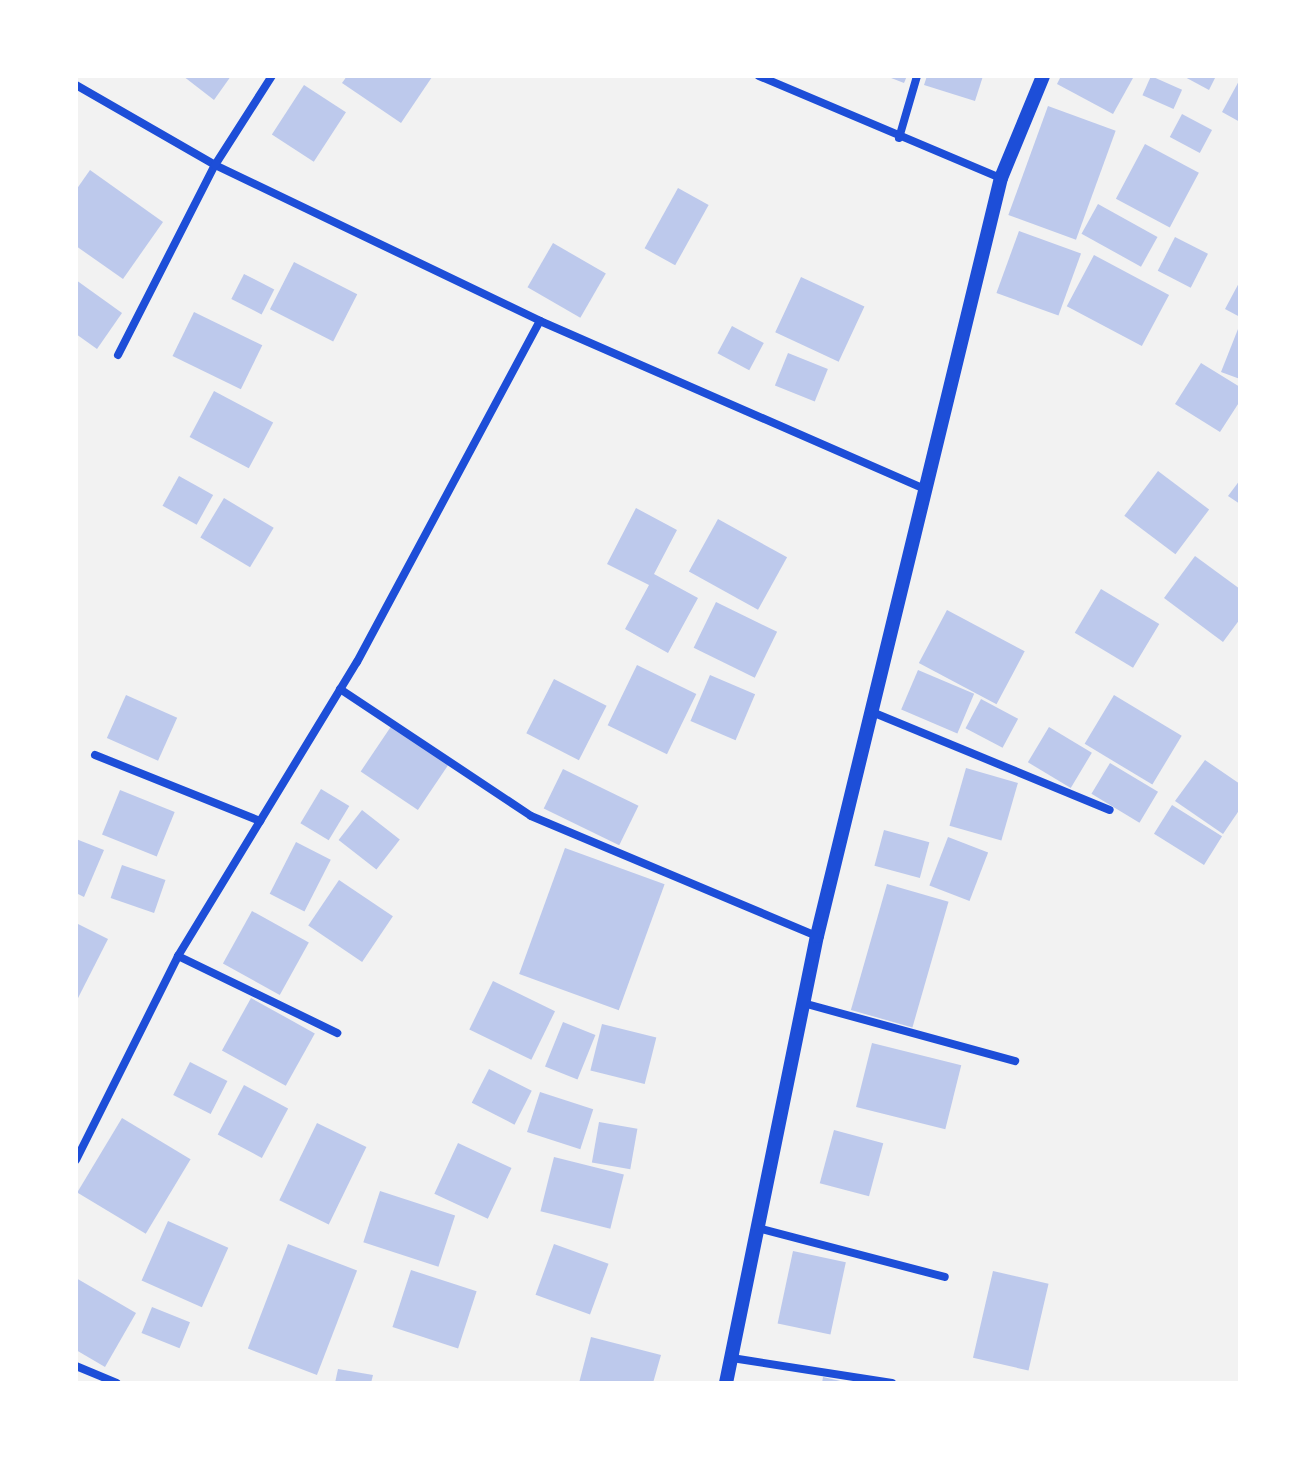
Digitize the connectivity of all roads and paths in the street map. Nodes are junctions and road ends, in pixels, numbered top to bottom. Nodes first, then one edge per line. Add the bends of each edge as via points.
1 (272, 76) edge
2 (759, 76) edge
3 (917, 76) edge
4 (1043, 76) edge
5 (76, 85) edge
6 (899, 138) junction
7 (215, 165) junction
8 (1001, 178) junction
9 (540, 321) junction
10 (118, 355) dead end
11 (928, 490) junction
12 (340, 689) junction
13 (872, 712) junction
14 (95, 755) dead end
15 (1110, 810) dead end
16 (260, 821) junction
17 (817, 936) junction
18 (178, 956) junction
19 (803, 1003) junction
20 (337, 1033) dead end
21 (1015, 1061) dead end
22 (76, 1160) edge
23 (758, 1228) junction
24 (945, 1277) dead end
25 (732, 1358) junction
26 (76, 1366) edge
27 (117, 1383) edge
28 (726, 1383) edge
29 (892, 1383) edge

1 - 7 street
2 - 6 street
3 - 6 street
4 - 8 street
5 - 7 street
6 - 8 street
7 - 9 street
7 - 10 street
8 - 11 street
9 - 11 street
9 - 12 street
11 - 13 street
12 - 16 street
12 - 17 street via 531,816
13 - 15 street
13 - 17 street
14 - 16 street
16 - 18 street
17 - 19 street
18 - 20 street
18 - 22 street
19 - 21 street
19 - 23 street
23 - 24 street
23 - 25 street
25 - 28 street
25 - 29 street
26 - 27 street

